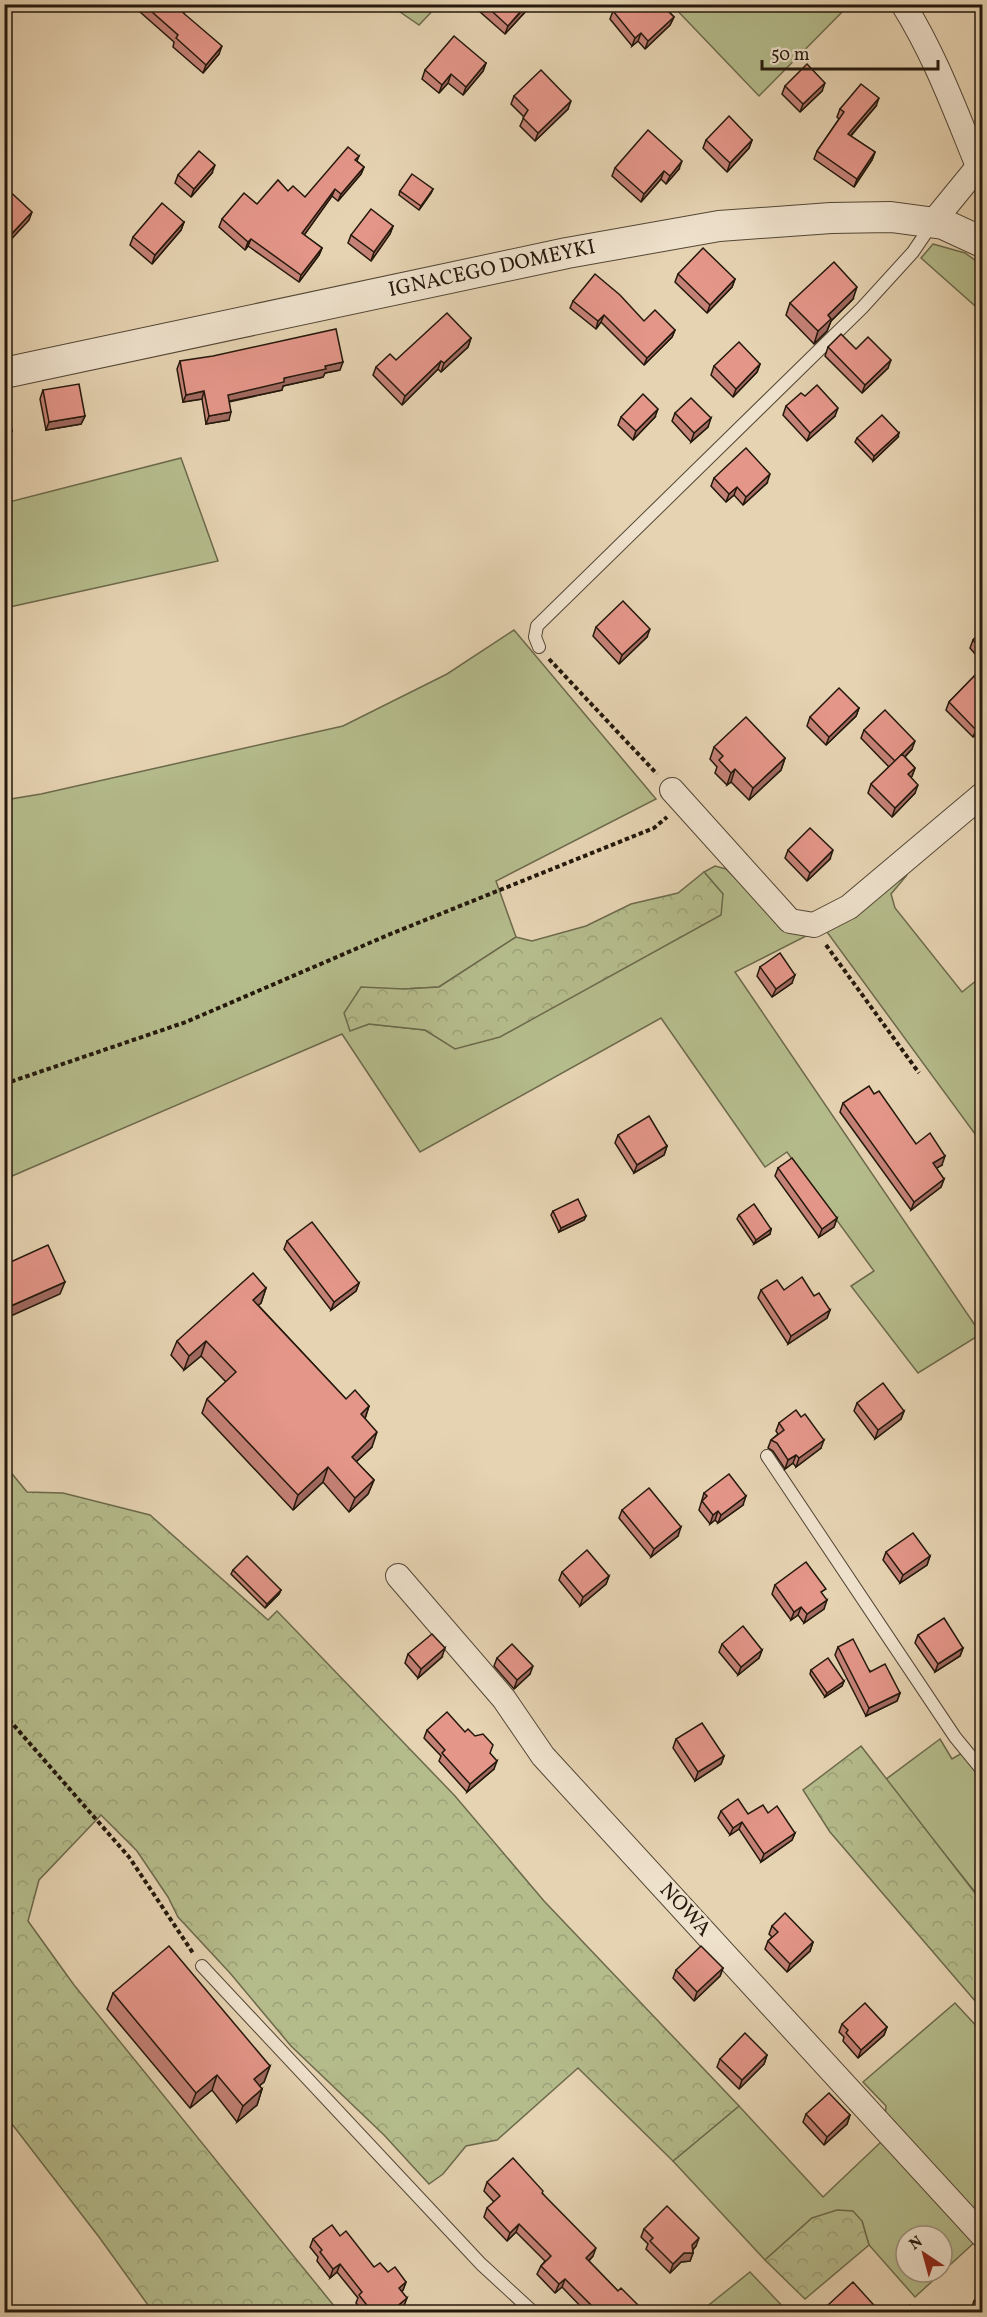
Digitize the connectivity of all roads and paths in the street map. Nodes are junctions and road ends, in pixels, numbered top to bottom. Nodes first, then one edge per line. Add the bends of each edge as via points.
1 (903, 4) edge
2 (980, 164) edge
3 (933, 222) junction
4 (982, 242) edge
5 (4, 373) edge
6 (539, 648) joint
7 (982, 795) edge
8 (677, 796) junction
9 (814, 925) junction
10 (918, 1073) dead end
11 (4, 1084) edge
12 (767, 1456) dead end
13 (398, 1576) dead end
14 (4, 1714) edge
15 (982, 1770) edge
16 (202, 1966) joint
17 (982, 2235) edge
18 (533, 2313) edge

1 - 2 street via 921,33
2 - 3 street
3 - 4 street, IGNACEGO DOMEYKI
3 - 5 street, IGNACEGO DOMEYKI via 891,217 719,226 567,253
3 - 6 lane via 913,252 862,308 537,626
6 - 8 path
7 - 9 street via 849,907
8 - 9 street via 790,921
8 - 11 path via 654,828 388,935 186,1022
9 - 10 path
12 - 15 lane via 955,1737
13 - 17 street, NOWA via 504,1699 543,1756
14 - 16 path via 129,1857
16 - 18 lane via 481,2264

